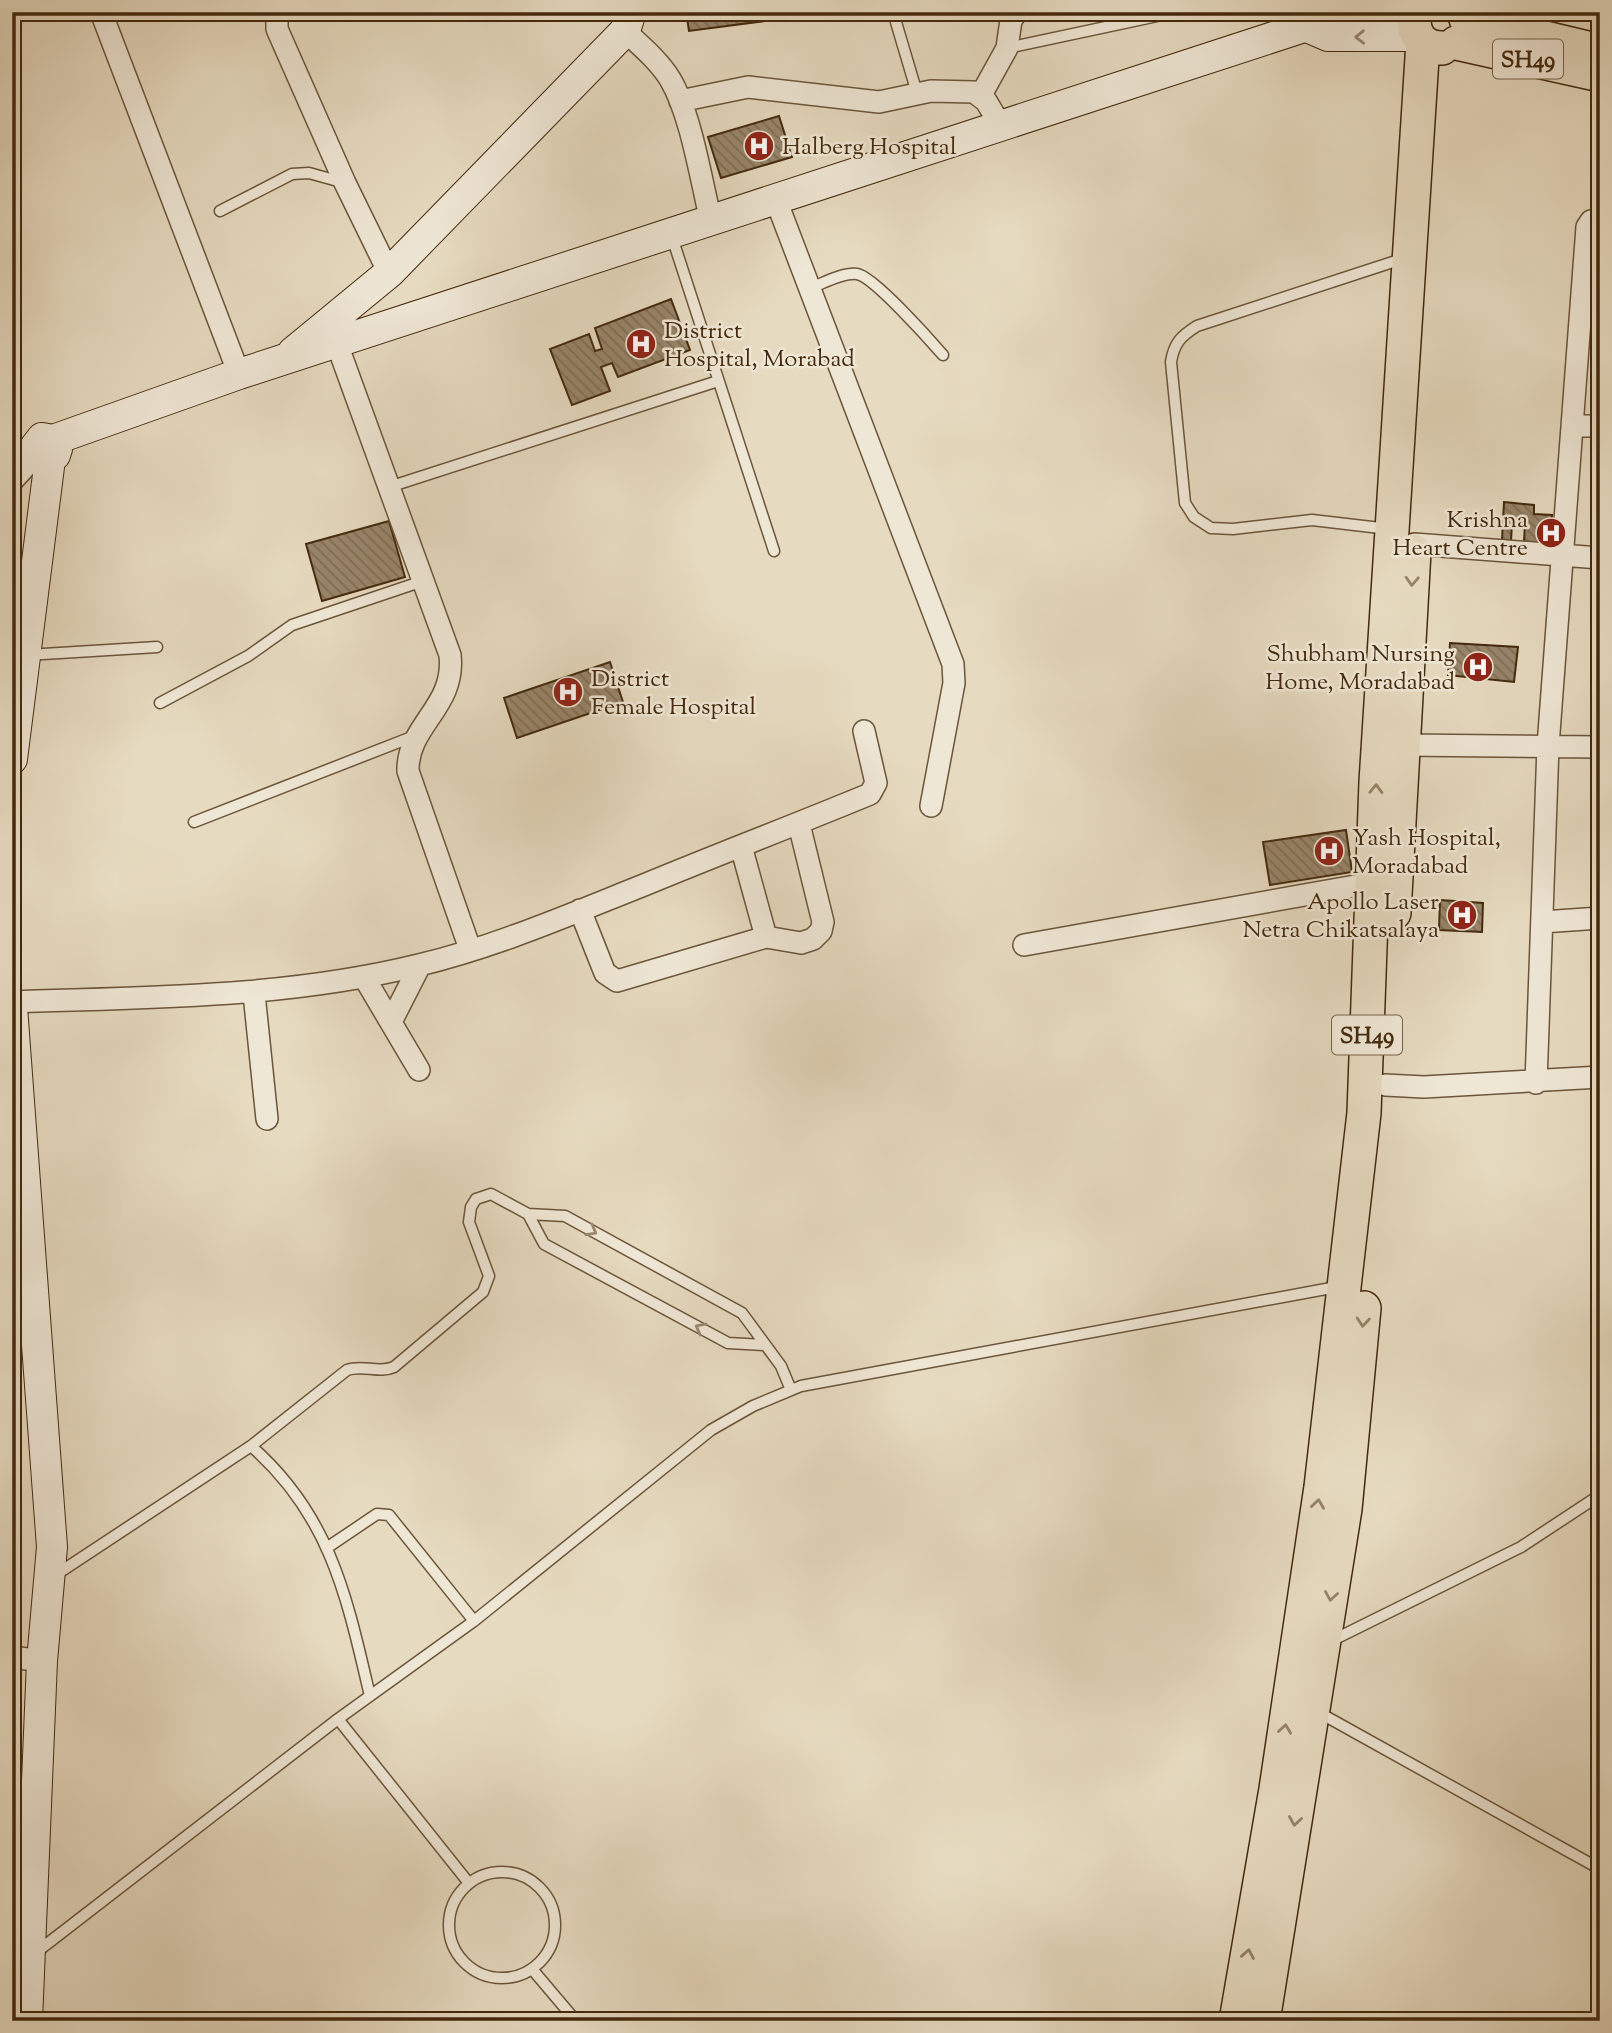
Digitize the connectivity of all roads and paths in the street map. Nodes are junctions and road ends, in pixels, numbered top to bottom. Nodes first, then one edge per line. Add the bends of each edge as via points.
1 (101, 12) edge
2 (276, 12) edge
3 (893, 12) edge
4 (1017, 12) edge
5 (1176, 12) edge
6 (1350, 12) edge
7 (628, 22) edge
8 (1305, 26) junction
9 (1440, 31) edge
10 (1007, 48) junction
11 (1600, 51) edge
12 (1600, 75) edge
13 (917, 93) junction
14 (981, 95) junction
15 (680, 101) junction
16 (1000, 126) junction
17 (345, 183) junction
18 (776, 200) junction
19 (220, 211) dead end
20 (1600, 219) edge
21 (711, 221) junction
22 (671, 234) junction
23 (1410, 256) junction
24 (389, 273) junction
25 (810, 288) junction
26 (337, 344) junction
27 (943, 355) dead end
28 (282, 361) junction
29 (239, 374) junction
30 (718, 381) junction
31 (1574, 426) junction
32 (1600, 426) edge
33 (37, 448) edge
34 (12, 481) edge
35 (389, 487) junction
36 (1403, 537) junction
37 (774, 551) dead end
38 (1564, 554) junction
39 (1600, 558) edge
40 (423, 581) junction
41 (157, 647) dead end
42 (26, 655) junction
43 (160, 703) dead end
44 (864, 731) dead end
45 (420, 734) junction
46 (1403, 745) junction
47 (1548, 746) junction
48 (1600, 747) edge
49 (12, 759) edge
50 (932, 806) dead end
51 (194, 822) dead end
52 (799, 824) junction
53 (741, 845) junction
54 (1373, 883) junction
55 (580, 910) junction
56 (1600, 918) edge
57 (1542, 922) junction
58 (766, 937) junction
59 (1024, 944) dead end
60 (470, 949) junction
61 (420, 965) junction
62 (364, 976) junction
63 (254, 993) junction
64 (12, 1004) edge
65 (391, 1022) junction
66 (419, 1070) dead end
67 (1600, 1077) edge
68 (1536, 1083) junction
69 (1385, 1085) junction
70 (267, 1119) dead end
71 (528, 1214) junction
72 (1344, 1285) junction
73 (765, 1345) junction
74 (791, 1390) junction
75 (251, 1446) junction
76 (1600, 1495) edge
77 (328, 1547) junction
78 (49, 1580) junction
79 (474, 1622) junction
80 (1323, 1645) junction
81 (12, 1657) edge
82 (42, 1661) junction
83 (370, 1696) junction
84 (1313, 1709) junction
85 (338, 1719) junction
86 (1600, 1869) edge
87 (468, 1882) junction
88 (23, 1900) edge
89 (30, 1956) junction
90 (532, 1969) junction
91 (27, 2021) edge
92 (576, 2021) edge
93 (1236, 2021) edge
94 (1263, 2021) edge

1 - 29 street
2 - 17 street via 277,29
3 - 13 lane
4 - 10 street via 1011,20
5 - 10 lane
6 - 8 street
7 - 15 street
7 - 24 street
9 -> 8 street via 1328,36
8 - 16 street
9 - 11 main road, SH49
9 - 12 main road, SH49
9 - 23 main road, SH49
9 - 36 main road, SH49
10 - 14 street
13 - 14 street
13 - 15 street via 879,102 748,87
14 - 16 street
15 - 21 street
16 - 18 street
17 - 19 lane via 309,173 292,174
17 - 24 street
18 - 21 street
18 - 25 street
20 - 31 street via 1587,227
21 - 22 street
22 - 26 street
22 - 30 lane
23 - 36 main road, SH49
23 - 36 lane via 1197,326 1173,346 1171,362 1185,503 1194,517 1211,528 1312,520
24 - 28 street
25 - 27 lane via 852,274 863,276
25 - 50 street via 953,664 954,683
26 - 28 street
26 - 35 street
28 - 29 street
29 - 33 street
30 - 35 lane
30 - 37 lane
31 - 32 street
31 - 38 street
33 - 34 street
33 - 42 street
35 - 40 street
36 - 38 street
36 -> 46 main road, SH49
54 -> 36 main road, SH49
38 - 39 street
38 - 47 street
40 - 43 lane via 292,625 248,656
40 - 45 street via 450,655 452,674 448,689
41 - 42 lane
42 - 49 street
44 - 52 street via 875,789
45 - 51 lane
45 - 60 street via 408,759 408,771
46 - 47 street
46 - 69 main road, SH49
47 - 48 street
47 - 57 street
52 - 53 street
52 - 58 street via 823,922 821,931 801,943
53 - 55 street
53 - 58 street
54 - 59 street
54 - 72 main road, SH49 via 1364,1113
55 - 58 street via 605,973 617,981
55 - 60 street
56 - 57 street
57 - 68 street
60 - 61 street
61 - 62 street
61 - 65 street
62 - 63 street
62 - 65 street
63 - 64 street
63 - 70 street
64 - 78 street via 52,1547
65 - 66 street
67 - 68 street
68 - 69 street
69 -> 80 main road, SH49 via 1345,1509
71 -> 73 lane via 565,1216 742,1312
73 -> 71 lane via 728,1343 544,1244
71 - 75 lane via 491,1194 477,1199 469,1222 489,1276 483,1292 394,1367 347,1370
72 - 74 lane
93 -> 72 main road, SH49 via 1321,1487
73 - 74 lane
74 - 79 lane via 711,1430
75 - 77 lane via 280,1474
75 - 78 lane
76 - 80 lane via 1521,1547
77 - 79 lane via 377,1514 389,1515
77 - 83 lane via 347,1596
78 - 82 street
79 - 83 lane
80 - 84 main road, SH49
81 - 82 street
82 - 88 street
83 - 85 lane
84 - 86 lane
84 -> 94 main road, SH49
85 - 87 lane
85 - 89 lane
87 - 90 lane via 456,1895 448,1929 462,1961 492,1978 509,1979
87 - 90 lane via 501,1871 519,1874 547,1896 556,1930 551,1948
88 - 89 street
89 - 91 street
90 - 92 lane

